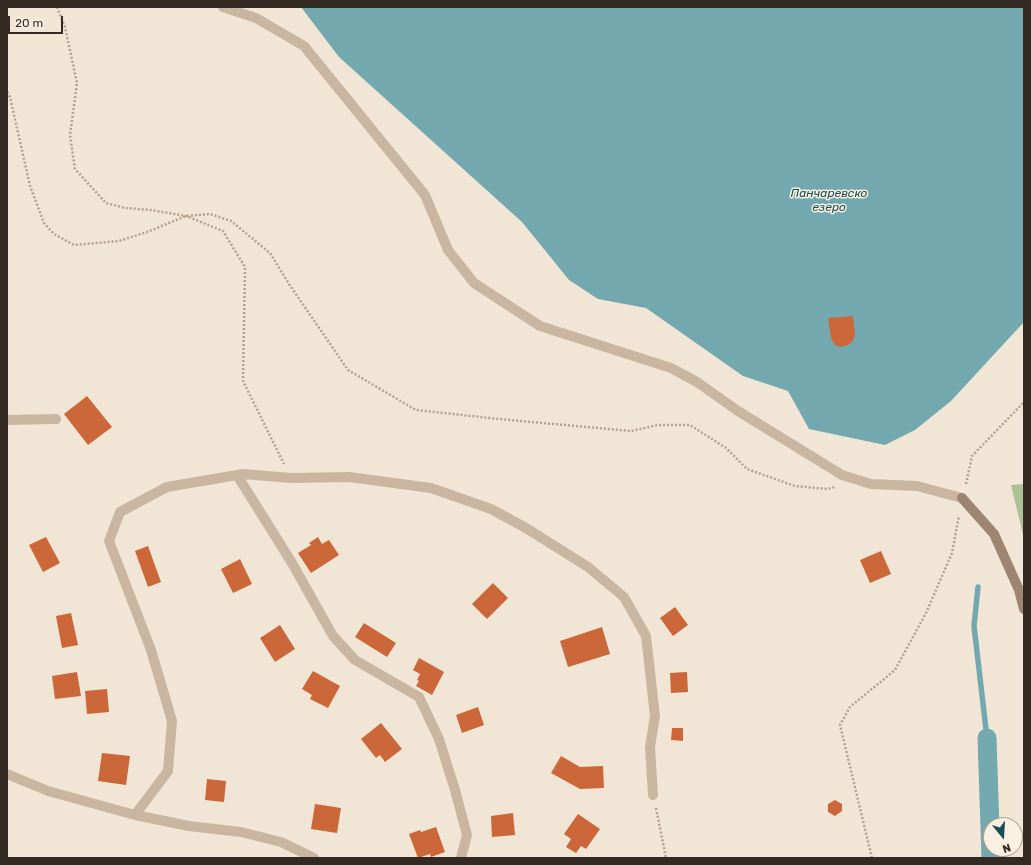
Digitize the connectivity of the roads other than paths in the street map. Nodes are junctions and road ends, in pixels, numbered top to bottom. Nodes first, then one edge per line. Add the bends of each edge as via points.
1 (223, 7) edge
2 (56, 419) dead end
3 (7, 420) edge
4 (237, 475) junction
5 (1024, 609) edge
6 (7, 774) edge
7 (653, 795) road end
8 (135, 815) junction
9 (314, 858) edge
10 (461, 858) edge

1 - 5 street via 256,18 304,46 425,195 448,250 474,283 540,326 671,368 842,475 871,484 917,486 962,498 994,534 1019,590
2 - 3 street
4 - 7 street via 291,478 349,477 431,488 491,509 588,567 624,597 646,636 655,716 650,747
4 - 8 street via 167,486 120,512 109,541 151,650 172,721 168,771
4 - 10 street via 292,563 333,636 355,660 420,697 439,739 455,790 466,835
6 - 8 street via 48,790
8 - 9 street via 189,826 241,832 281,842

